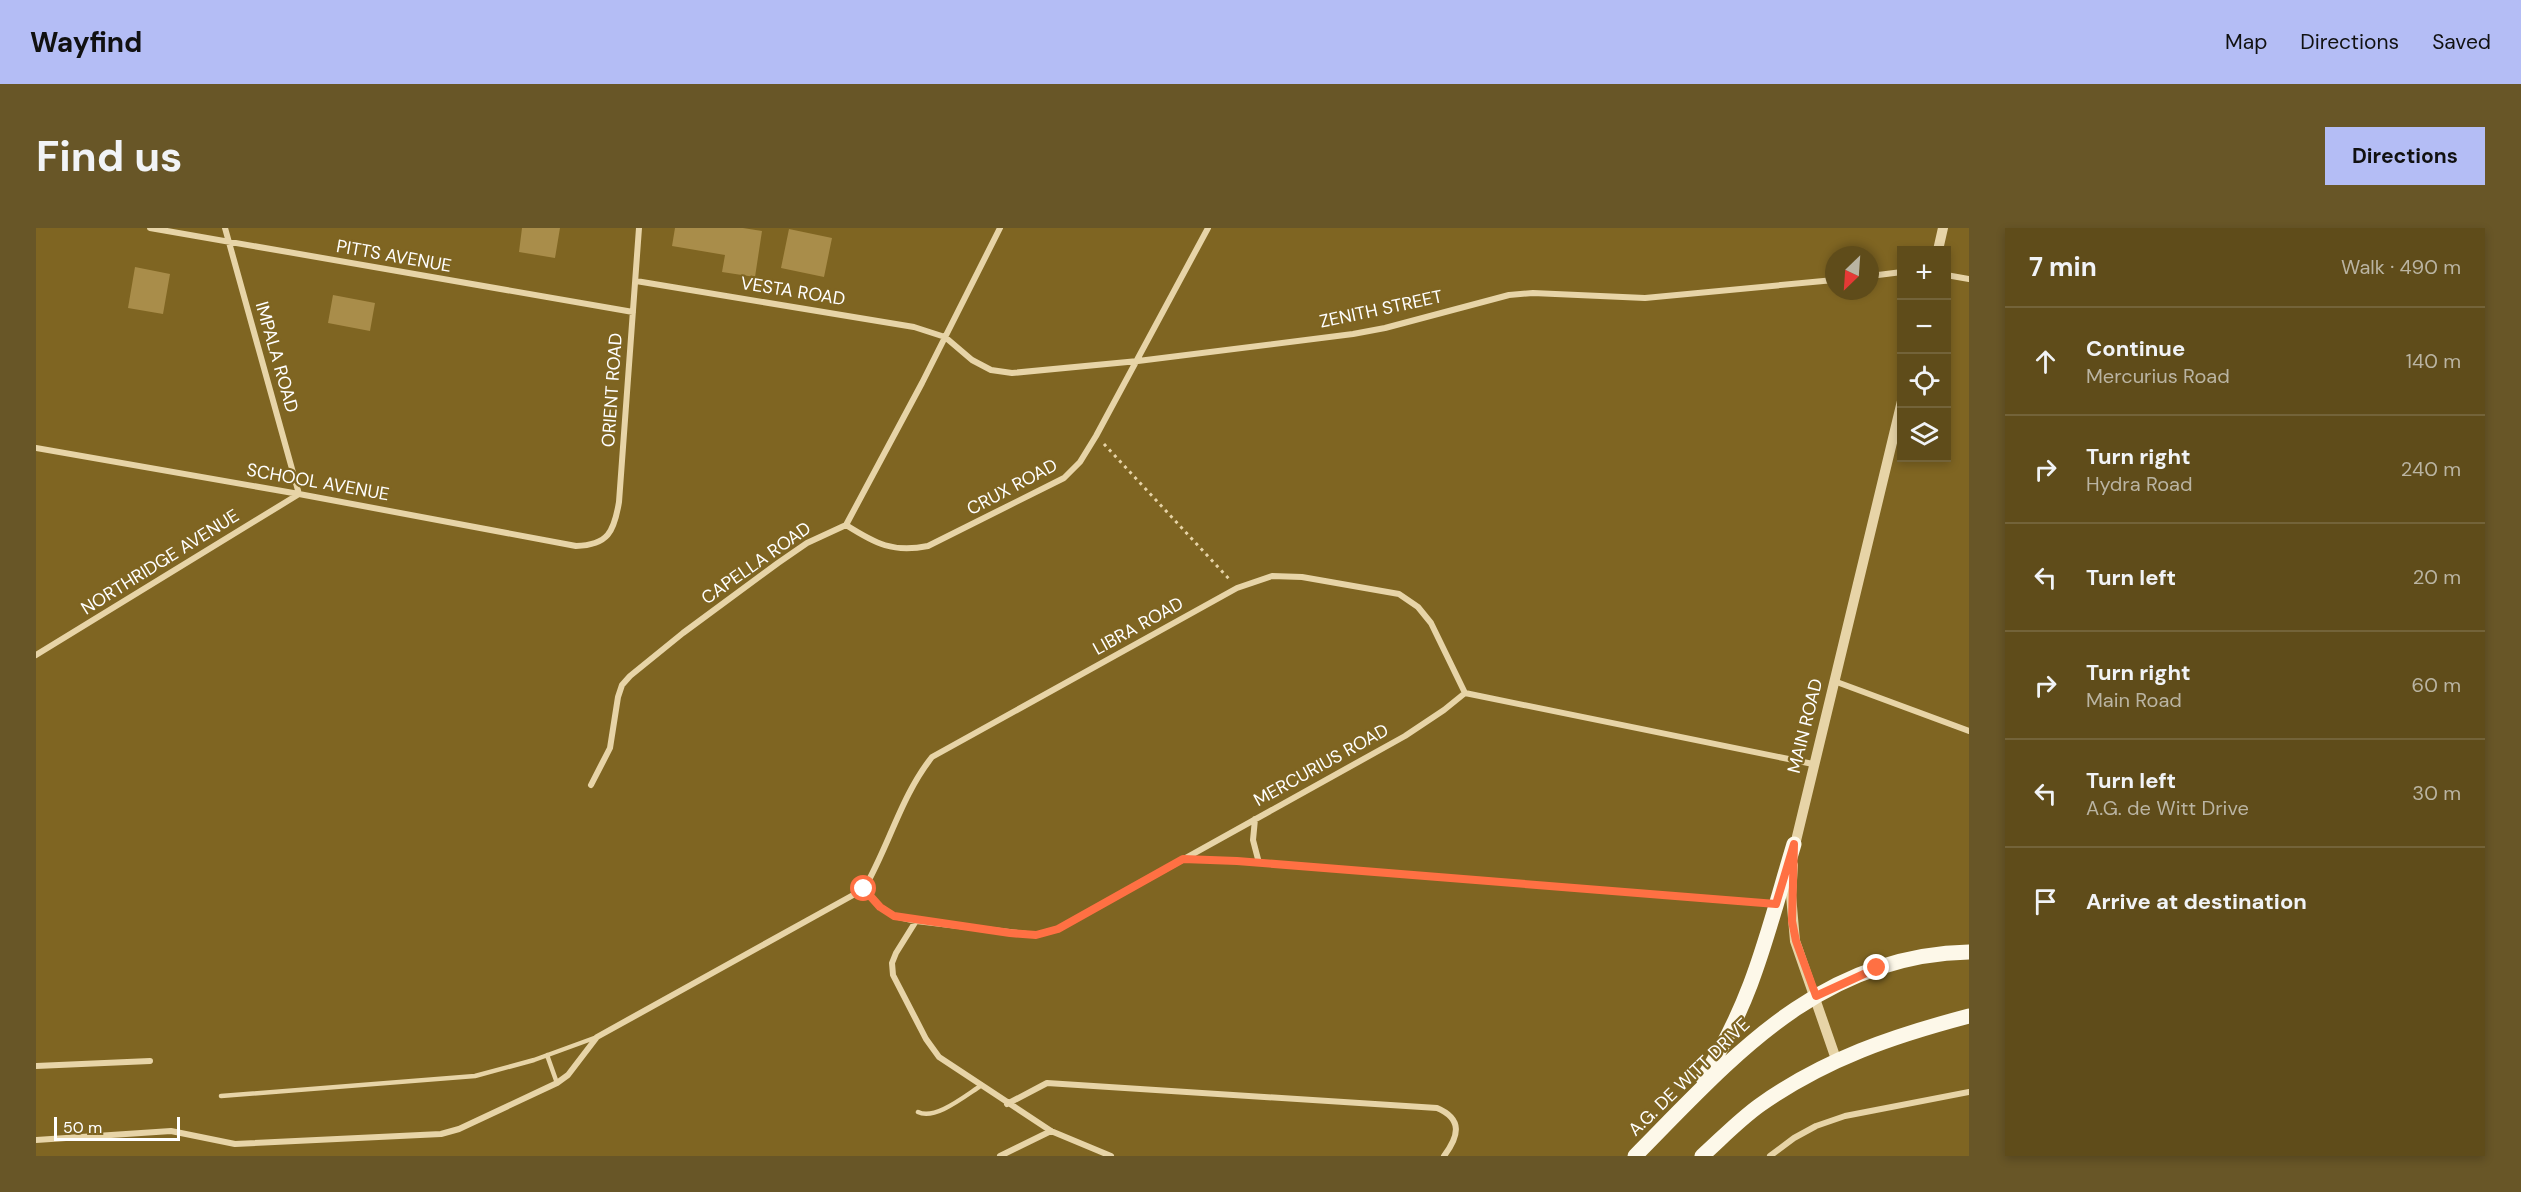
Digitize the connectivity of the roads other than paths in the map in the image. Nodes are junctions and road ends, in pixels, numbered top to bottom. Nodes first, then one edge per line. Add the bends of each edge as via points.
1 (150, 228) edge
2 (225, 228) edge
3 (639, 228) edge
4 (1000, 228) edge
5 (1208, 228) edge
6 (1943, 228) edge
7 (230, 242) junction
8 (1939, 246) edge
9 (1897, 273) edge
10 (1879, 275) edge
11 (1951, 276) edge
12 (1969, 279) edge
13 (636, 281) junction
14 (1825, 281) edge
15 (633, 312) junction
16 (945, 336) junction
17 (1138, 361) junction
18 (1900, 408) edge
19 (36, 448) edge
20 (299, 494) junction
21 (846, 525) junction
22 (594, 546) joint
23 (36, 655) edge
24 (1834, 681) junction
25 (1465, 693) junction
26 (1969, 732) edge
27 (1813, 764) junction
28 (591, 785) dead end
29 (1255, 819) junction
30 (1794, 844) junction
31 (1183, 859) junction
32 (1259, 863) junction
33 (864, 889) junction
34 (1776, 904) junction
35 (916, 921) junction
36 (1969, 952) edge
37 (1816, 996) junction
38 (1969, 1016) edge
39 (597, 1037) junction
40 (547, 1055) junction
41 (1836, 1059) junction
42 (150, 1061) dead end
43 (36, 1066) edge
44 (556, 1083) junction
45 (982, 1085) junction
46 (1969, 1092) edge
47 (221, 1096) dead end
48 (1690, 1098) junction
49 (1007, 1104) junction
50 (918, 1112) dead end
51 (1051, 1131) junction
52 (36, 1140) edge
53 (1000, 1156) edge
54 (1111, 1156) edge
55 (1444, 1156) edge
56 (1635, 1156) edge
57 (1702, 1156) edge
58 (1770, 1156) edge

1 - 7 street, PITTS AVENUE
2 - 7 street, IMPALA ROAD
3 - 13 street, ORIENT ROAD
4 - 16 street
5 - 17 street, CRUX ROAD
6 - 8 street
7 - 15 street, PITTS AVENUE
7 - 20 street, IMPALA ROAD
9 - 10 street
11 - 12 street
13 - 15 street, ORIENT ROAD
13 - 16 street, VESTA ROAD via 867,318
14 - 17 street, ZENITH STREET via 1645,298 1509,295 1353,334
15 - 22 street, ORIENT ROAD via 620,502 616,522 607,538
16 - 17 street, ZENITH STREET via 972,360 991,370 1012,373
16 - 21 street
17 - 21 street, CRUX ROAD via 1080,462 1064,478 928,546 894,548 872,541
18 - 24 street, MAIN ROAD
19 - 20 street, SCHOOL AVENUE
20 - 22 street, SCHOOL AVENUE via 576,546
20 - 23 street, NORTHRIDGE AVENUE
21 - 28 street, CAPELLA ROAD via 778,562 630,676 618,697 610,748
24 - 26 street
24 - 27 street, MAIN ROAD
25 - 27 street
25 - 29 street, MERCURIUS ROAD via 1405,736
25 - 33 street, LIBRA ROAD via 1431,623 1418,607 1399,594 1302,577 1272,576 1237,588 932,757 910,789
27 - 30 street, MAIN ROAD
29 - 31 street, MERCURIUS ROAD
29 - 32 street via 1253,840
30 - 34 main road
30 - 37 street, MAIN ROAD via 1792,921
31 - 32 street
31 - 35 street, MERCURIUS ROAD via 1058,929 1036,935
32 - 34 street
33 - 35 street, MERCURIUS ROAD via 894,916
33 - 39 street
34 - 48 main road via 1744,1006
35 - 45 street via 896,953 893,975 939,1057
36 - 37 main road, A.G. DE WITT DRIVE via 1877,968
37 - 41 street, MAIN ROAD
37 - 48 main road, A.G. DE WITT DRIVE via 1778,1020
38 - 41 main road via 1921,1028
39 - 40 lane
39 - 44 street via 568,1075
40 - 44 lane
40 - 47 lane via 475,1076
41 - 57 main road via 1760,1105
42 - 43 street
44 - 52 street via 441,1134 235,1144 171,1131
45 - 49 street
45 - 50 lane via 935,1114
46 - 58 street via 1845,1116 1816,1126
48 - 56 main road, A.G. DE WITT DRIVE
49 - 51 street
49 - 55 street via 1047,1083 1437,1108 1450,1113 1456,1123 1455,1140
51 - 53 street
51 - 54 street

